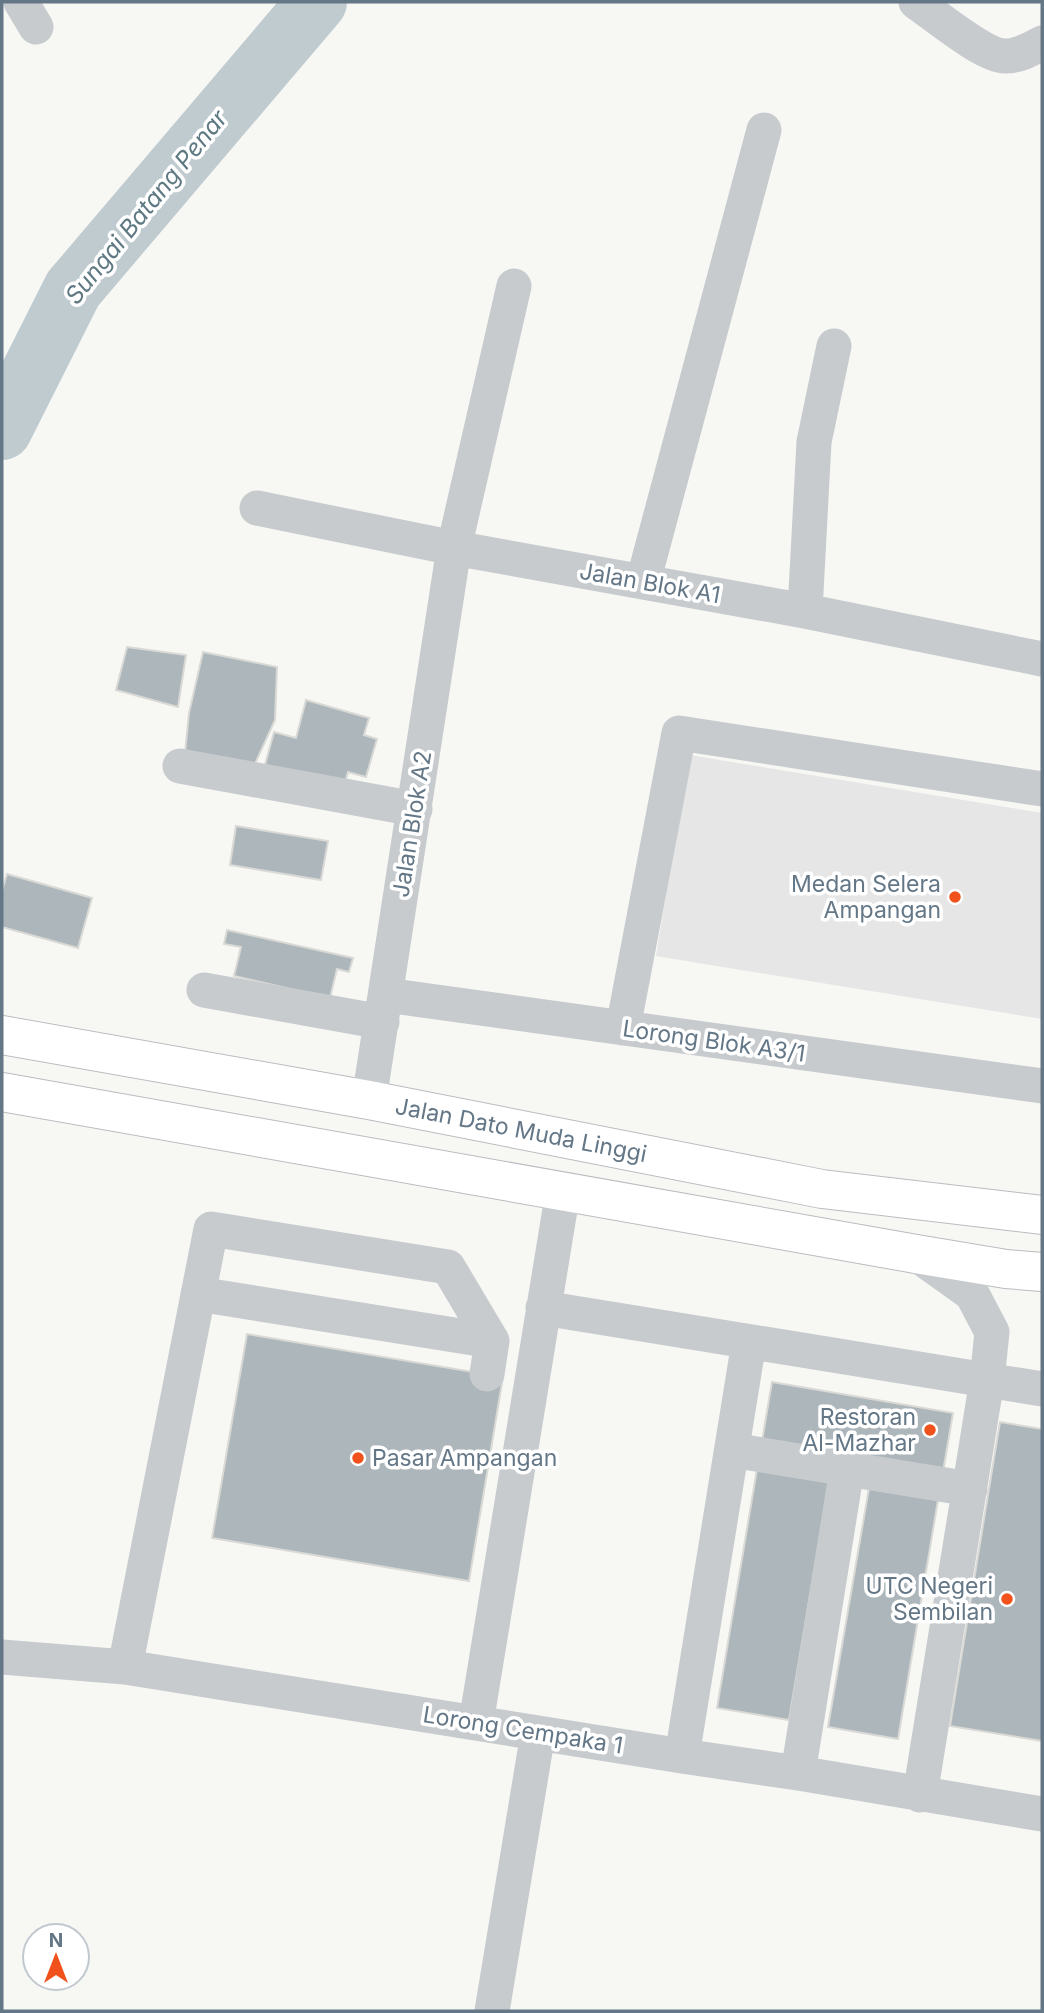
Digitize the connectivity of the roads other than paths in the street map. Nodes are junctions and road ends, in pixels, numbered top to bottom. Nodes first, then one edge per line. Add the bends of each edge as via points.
1 (916, 2) edge
2 (1042, 43) edge
3 (764, 130) dead end
4 (514, 286) dead end
5 (834, 346) dead end
6 (257, 508) dead end
7 (454, 548) junction
8 (643, 582) junction
9 (805, 611) junction
10 (1042, 659) edge
11 (180, 766) dead end
12 (1042, 789) edge
13 (415, 809) junction
14 (204, 990) dead end
15 (384, 1009) junction
16 (624, 1028) junction
17 (11, 1036) edge
18 (1042, 1086) edge
19 (12, 1093) edge
20 (369, 1100) junction
21 (563, 1191) junction
22 (1042, 1215) edge
23 (916, 1254) junction
24 (448, 1267) junction
25 (1042, 1272) edge
26 (198, 1294) junction
27 (543, 1308) junction
28 (439, 1332) junction
29 (492, 1340) junction
30 (749, 1342) junction
31 (487, 1374) dead end
32 (987, 1380) junction
33 (1042, 1389) edge
34 (732, 1450) junction
35 (847, 1469) junction
36 (970, 1489) junction
37 (2, 1657) edge
38 (125, 1667) junction
39 (476, 1723) junction
40 (538, 1733) junction
41 (682, 1756) junction
42 (798, 1773) junction
43 (920, 1795) junction
44 (1042, 1814) edge
45 (492, 2011) edge

1 - 2 street via 989,53 1005,57
3 - 8 street
4 - 7 street, Jalan Blok A2
5 - 9 street via 814,442
6 - 7 street, Jalan Blok A1
7 - 8 street, Jalan Blok A1
7 - 13 street, Jalan Blok A2
8 - 9 street, Jalan Blok A1
9 - 10 street, Jalan Blok A1
11 - 13 street
12 - 16 street via 679,733
13 - 15 street, Jalan Blok A2
14 - 15 street, Lorong Blok A3/1
15 - 16 street, Lorong Blok A3/1
15 - 20 street, Jalan Blok A2
16 - 18 street, Lorong Blok A3/1
17 - 20 highway, Jalan Dato Muda Linggi
19 - 21 highway
20 - 22 highway, Jalan Dato Muda Linggi via 822,1189
21 - 23 highway
21 - 27 street
23 - 25 highway
23 - 32 street via 972,1294 992,1332
24 - 26 street via 211,1229
24 - 28 street
24 - 29 street
26 - 28 street
26 - 38 street
27 - 30 street
27 - 39 street
28 - 29 street
29 - 31 street
30 - 32 street
30 - 34 street
32 - 33 street
32 - 36 street
34 - 35 street
34 - 41 street
35 - 36 street
35 - 42 street
36 - 43 street
37 - 38 street, Lorong Cempaka 1
38 - 39 street, Lorong Cempaka 1
39 - 40 street, Lorong Cempaka 1
40 - 41 street, Lorong Cempaka 1
40 - 45 street
41 - 42 street, Lorong Cempaka 1
42 - 43 street, Lorong Cempaka 1
43 - 44 street, Lorong Cempaka 1

